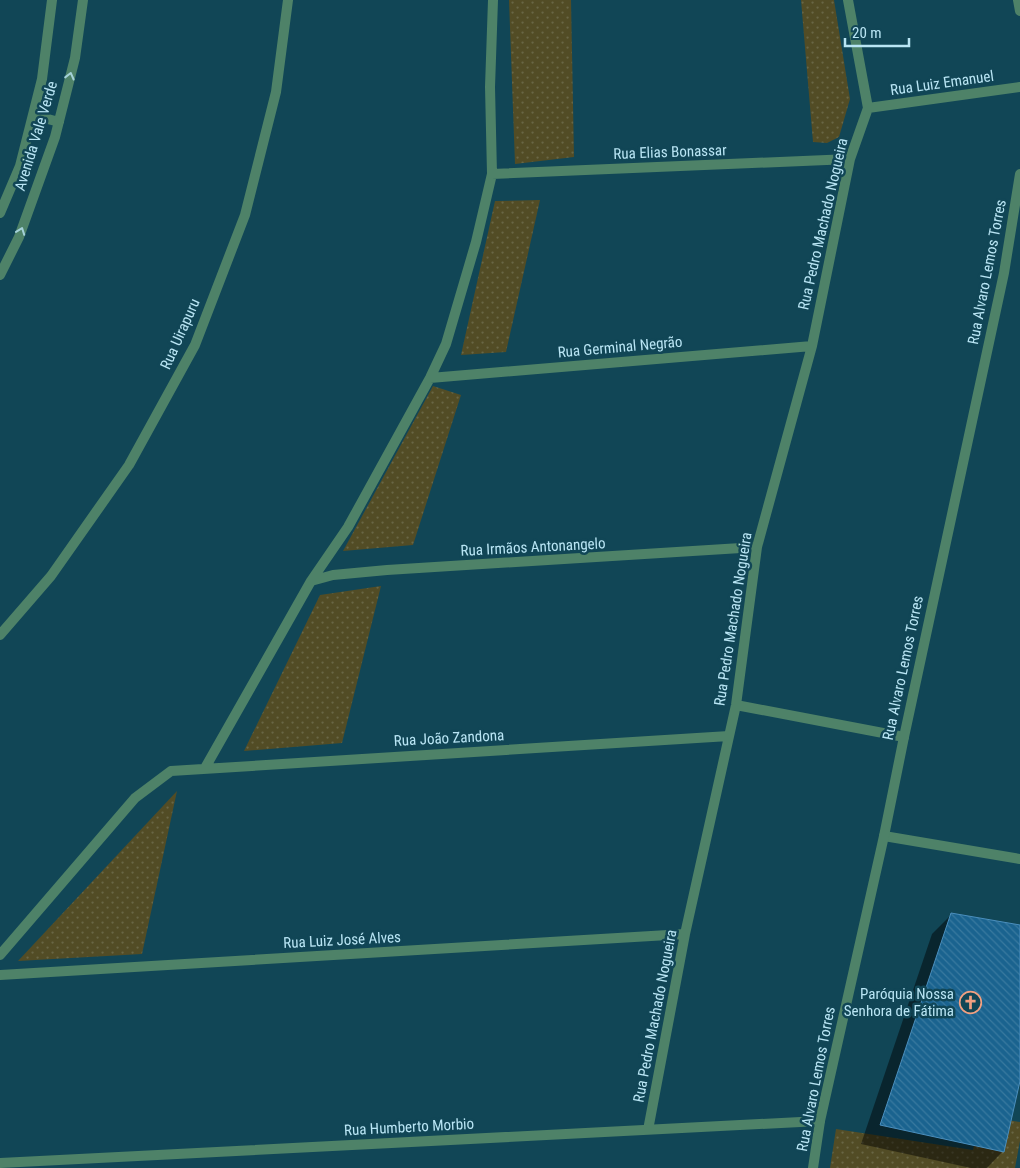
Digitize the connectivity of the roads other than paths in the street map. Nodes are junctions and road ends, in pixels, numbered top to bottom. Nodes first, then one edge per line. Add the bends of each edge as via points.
1 (52, 0) edge
2 (83, 0) edge
3 (288, 0) edge
4 (494, 0) edge
5 (848, 0) edge
6 (1018, 0) edge
7 (1020, 12) edge
8 (1020, 87) edge
9 (868, 108) junction
10 (33, 115) junction
11 (59, 122) junction
12 (850, 159) junction
13 (492, 174) junction
14 (1020, 174) edge
15 (1018, 200) edge
16 (0, 213) edge
17 (0, 274) edge
18 (812, 346) junction
19 (430, 378) junction
20 (757, 547) junction
21 (311, 581) junction
22 (0, 635) edge
23 (736, 705) junction
24 (729, 736) junction
25 (904, 737) junction
26 (205, 768) junction
27 (884, 836) junction
28 (1020, 859) edge
29 (685, 934) junction
30 (0, 955) edge
31 (0, 975) edge
32 (820, 1121) junction
33 (648, 1130) junction
34 (0, 1163) edge
35 (813, 1168) edge

1 - 10 street, Avenida Vale Verde via 42,79
11 -> 2 street, Avenida Vale Verde
3 - 22 street, Rua Uirapuru via 276,92 245,215 195,345 129,465 51,576
4 - 13 street via 490,87
5 - 9 street, Rua Pedro Machado Nogueira
6 - 7 street
8 - 9 street, Rua Luiz Emanuel
9 - 12 street, Rua Pedro Machado Nogueira
10 - 11 street
10 - 16 street, Avenida Vale Verde via 20,166
17 -> 11 street, Avenida Vale Verde via 19,237
12 - 13 street, Rua Elias Bonassar
12 - 18 street, Rua Pedro Machado Nogueira
13 - 19 street via 460,300 446,344
14 - 15 street, Rua Alvaro Lemos Torres
15 - 25 street, Rua Alvaro Lemos Torres
18 - 19 street, Rua Germinal Negrão
18 - 20 street, Rua Pedro Machado Nogueira
19 - 21 street via 348,527
20 - 21 street, Rua Irmãos Antonangelo via 379,570
20 - 23 street, Rua Pedro Machado Nogueira
21 - 26 street
23 - 24 street, Rua Pedro Machado Nogueira
23 - 25 street
24 - 26 street, Rua João Zandona
24 - 29 street, Rua Pedro Machado Nogueira
25 - 27 street, Rua Alvaro Lemos Torres
26 - 30 street, Rua João Zandona via 171,770 135,798
27 - 28 street
27 - 32 street, Rua Alvaro Lemos Torres
29 - 31 street, Rua Luiz José Alves
29 - 33 street, Rua Pedro Machado Nogueira
32 - 33 street, Rua Humberto Morbio
32 - 35 street, Rua Alvaro Lemos Torres
33 - 34 street, Rua Humberto Morbio

